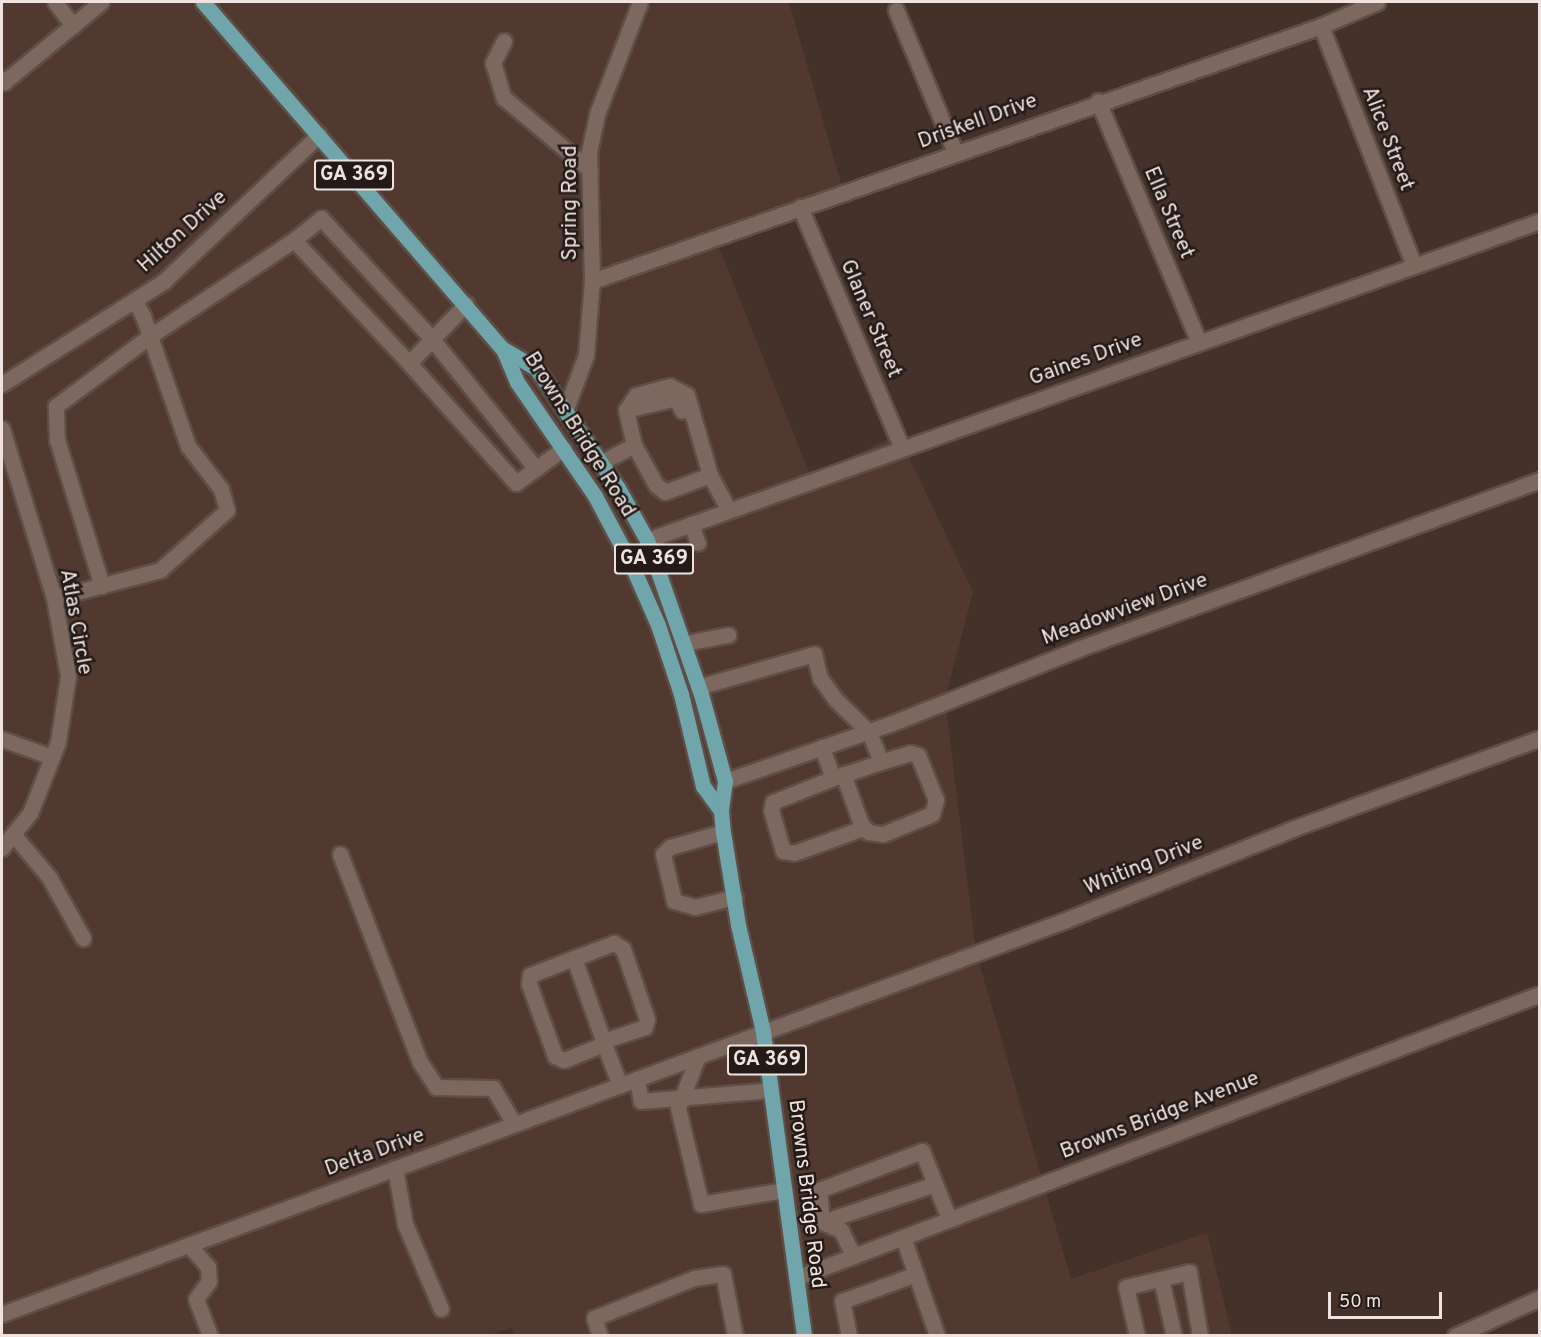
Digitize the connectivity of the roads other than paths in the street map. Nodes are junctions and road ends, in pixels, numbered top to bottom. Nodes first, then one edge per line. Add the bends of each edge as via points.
1 (55, 2) edge
2 (101, 2) edge
3 (203, 2) edge
4 (640, 2) edge
5 (1377, 2) edge
6 (896, 10) dead end
7 (73, 26) junction
8 (1321, 26) junction
9 (504, 41) dead end
10 (2, 79) edge
11 (1098, 101) junction
12 (319, 135) junction
13 (955, 152) junction
14 (590, 170) junction
15 (800, 207) junction
16 (1539, 221) edge
17 (294, 240) junction
18 (1414, 266) junction
19 (592, 281) junction
20 (134, 300) junction
21 (466, 304) junction
22 (150, 336) junction
23 (432, 339) junction
24 (1199, 342) junction
25 (503, 350) junction
26 (409, 363) junction
27 (2, 384) edge
28 (566, 409) junction
29 (2, 429) edge
30 (634, 445) junction
31 (564, 448) junction
32 (902, 448) junction
33 (602, 462) junction
34 (536, 469) junction
35 (710, 475) junction
36 (1539, 480) edge
37 (729, 510) junction
38 (691, 524) junction
39 (647, 540) junction
40 (698, 543) dead end
41 (102, 586) junction
42 (54, 598) junction
43 (728, 635) dead end
44 (685, 643) junction
45 (698, 687) junction
46 (869, 732) junction
47 (1539, 738) edge
48 (2, 739) edge
49 (822, 747) junction
50 (52, 757) junction
51 (881, 762) junction
52 (838, 776) junction
53 (725, 781) junction
54 (721, 811) junction
55 (863, 828) junction
56 (723, 832) junction
57 (13, 834) junction
58 (2, 848) edge
59 (340, 854) dead end
60 (735, 897) junction
61 (83, 938) dead end
62 (574, 958) junction
63 (1539, 993) edge
64 (763, 1032) junction
65 (604, 1042) junction
66 (698, 1056) junction
67 (637, 1079) junction
68 (620, 1085) junction
69 (771, 1090) junction
70 (682, 1096) junction
71 (514, 1124) junction
72 (395, 1168) junction
73 (935, 1184) junction
74 (785, 1190) junction
75 (949, 1219) junction
76 (822, 1222) junction
77 (903, 1237) junction
78 (189, 1245) junction
79 (854, 1256) junction
80 (916, 1274) junction
81 (796, 1278) junction
82 (1161, 1279) junction
83 (1539, 1298) edge
84 (441, 1309) dead end
85 (2, 1314) edge
86 (210, 1335) edge
87 (600, 1335) edge
88 (735, 1335) edge
89 (804, 1335) edge
90 (849, 1335) edge
91 (937, 1335) edge
92 (1137, 1335) edge
93 (1174, 1335) edge
94 (1200, 1335) edge
95 (1455, 1335) edge

1 - 7 street
2 - 7 street
3 - 12 main road, Browns Bridge Road / GA 369
4 - 14 street, Spring Road via 597,114
5 - 8 street, Driskell Drive
6 - 13 street
7 - 10 street via 4,82
8 - 11 street, Driskell Drive
8 - 18 street, Alice Street
9 - 14 street via 493,63 504,98
11 - 13 street, Driskell Drive
11 - 24 street, Ella Street
12 - 20 street, Hilton Drive via 164,282
12 - 21 main road, Browns Bridge Road / GA 369
13 - 15 street, Driskell Drive
14 - 19 street, Spring Road
15 - 19 street, Driskell Drive
15 - 32 street, Glaner Street
16 - 18 street, Gaines Drive
17 - 22 street
17 - 23 street via 321,218
17 - 26 street
18 - 24 street, Gaines Drive
19 - 28 street, Spring Road via 586,355
20 - 22 street
20 - 27 street, Hilton Drive
21 - 23 street
21 - 25 main road, Browns Bridge Road / GA 369
22 - 41 street via 56,406 54,415 57,440
22 - 41 street via 188,446 221,489 227,510 160,570
23 - 26 street
23 - 34 street
24 - 32 street, Gaines Drive
25 - 28 main road, Browns Bridge Road / GA 369 via 536,368
25 - 31 main road, Browns Bridge Road / GA 369 via 516,382
26 - 34 street via 516,483
28 - 33 main road, Browns Bridge Road / GA 369
29 - 42 street, Atlas Circle
30 - 33 street
30 - 35 street via 656,485 665,492
30 - 35 street via 626,410 636,395 670,386 687,395
31 - 34 street
31 - 54 main road, Browns Bridge Road / GA 369 via 595,496 658,625 681,694 703,786
32 - 37 street, Gaines Drive
33 - 39 main road, Browns Bridge Road / GA 369
35 - 37 street
36 - 46 street, Meadowview Drive via 1078,649
37 - 38 street, Gaines Drive
38 - 39 street, Gaines Drive
38 - 40 street
39 - 44 main road, Browns Bridge Road / GA 369
41 - 42 street
42 - 50 street, Atlas Circle via 68,675 58,742
43 - 44 street
44 - 45 main road, Browns Bridge Road / GA 369
45 - 46 street via 814,654 825,685
45 - 53 main road, Browns Bridge Road / GA 369
46 - 49 street, Meadowview Drive
46 - 51 street
47 - 64 street, Whiting Drive
48 - 50 street
49 - 52 street
49 - 53 street, Meadowview Drive
50 - 57 street, Atlas Circle via 30,813
51 - 52 street
51 - 55 street via 910,753 918,755 936,800 935,809 927,817 883,834
52 - 55 street
52 - 55 street via 773,802 771,810 783,851 794,853
53 - 54 main road, Browns Bridge Road / GA 369
54 - 56 main road, Browns Bridge Road / GA 369
56 - 60 main road, Browns Bridge Road / GA 369
56 - 60 street via 670,847 663,854 674,901 683,906
57 - 58 street, Atlas Circle
57 - 61 street via 50,877
59 - 71 street via 420,1062 436,1087 493,1088
60 - 64 main road, Browns Bridge Road / GA 369
62 - 65 street
62 - 65 street via 614,943 623,949 647,1019 645,1027
62 - 65 street via 530,975 529,984 555,1056 564,1060
63 - 75 street, Browns Bridge Avenue
64 - 66 street, Delta Drive
64 - 69 main road, Browns Bridge Road / GA 369
65 - 68 street
66 - 67 street, Delta Drive
66 - 70 street
67 - 68 street, Delta Drive
67 - 70 street via 641,1101
68 - 71 street, Delta Drive
69 - 70 street
69 - 74 main road, Browns Bridge Road / GA 369
70 - 74 street via 678,1108 701,1204
71 - 72 street, Delta Drive
72 - 78 street, Delta Drive
72 - 84 street via 405,1224
73 - 75 street
73 - 76 street
73 - 76 street via 922,1152 819,1190
74 - 81 main road, Browns Bridge Road / GA 369
75 - 77 street, Browns Bridge Avenue
76 - 79 street via 841,1230
77 - 79 street, Browns Bridge Avenue
77 - 80 street
78 - 85 street, Delta Drive
78 - 86 street via 208,1267 208,1281 196,1299
79 - 81 street, Browns Bridge Avenue
80 - 90 street via 842,1301
80 - 91 street
81 - 89 main road, Browns Bridge Road / GA 369
82 - 92 street via 1126,1287
82 - 93 street
82 - 94 street via 1189,1272
83 - 95 street
87 - 88 street via 594,1318 694,1278 723,1274

